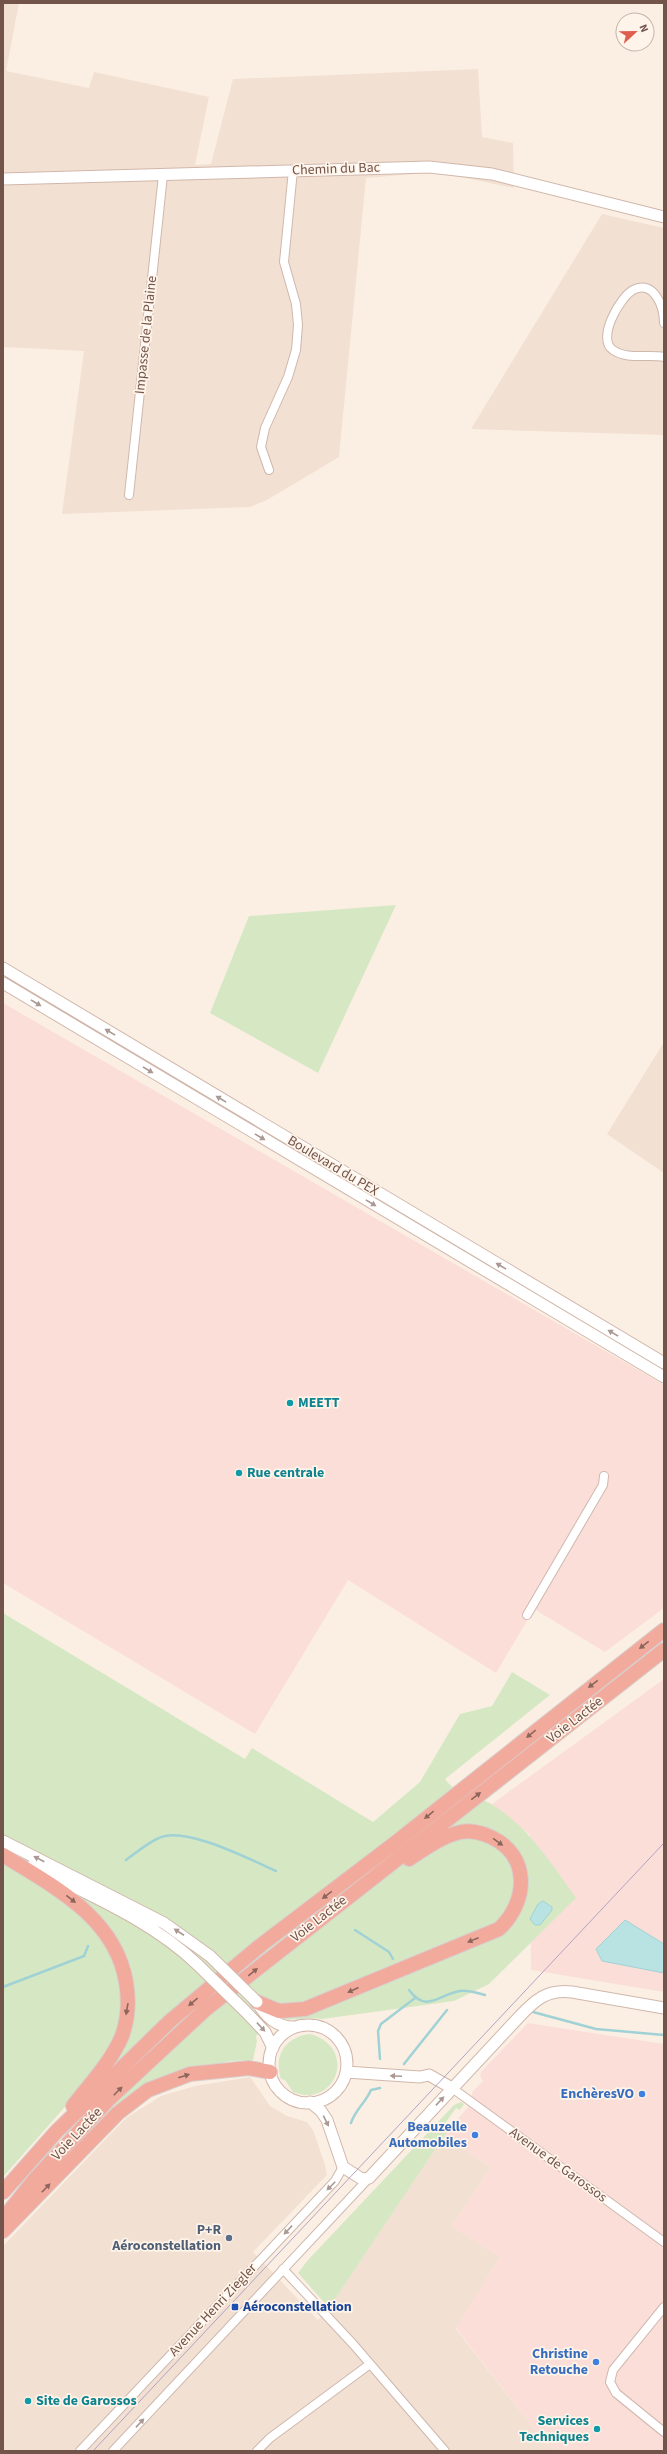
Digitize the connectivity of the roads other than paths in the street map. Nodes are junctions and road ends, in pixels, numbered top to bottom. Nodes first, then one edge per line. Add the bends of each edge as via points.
1 (293, 170) junction
2 (163, 175) junction
3 (3, 179) edge
4 (664, 217) edge
5 (664, 323) edge
6 (664, 357) edge
7 (269, 470) dead end
8 (129, 495) dead end
9 (3, 968) edge
10 (3, 983) edge
11 (664, 1363) edge
12 (664, 1377) edge
13 (604, 1476) dead end
14 (527, 1615) dead end
15 (664, 1630) edge
16 (664, 1650) edge
17 (3, 1841) edge
18 (3, 1855) edge
19 (388, 1865) junction
20 (257, 2002) junction
21 (664, 2008) edge
22 (295, 2027) junction
23 (272, 2048) junction
24 (270, 2072) junction
25 (346, 2072) junction
26 (452, 2088) junction
27 (310, 2102) junction
28 (56, 2132) junction
29 (343, 2167) junction
30 (369, 2178) junction
31 (3, 2192) edge
32 (3, 2219) edge
33 (3, 2231) edge
34 (664, 2242) edge
35 (283, 2269) junction
36 (664, 2307) edge
37 (370, 2364) junction
38 (664, 2432) edge
39 (80, 2451) edge
40 (113, 2451) edge
41 (257, 2451) edge
42 (445, 2451) edge

1 - 2 main road, Chemin du Bac
1 - 4 main road, Chemin du Bac via 429,167 492,174
1 - 7 street via 284,262 296,304 296,350 288,377 265,428 261,447
2 - 3 main road, Chemin du Bac
2 - 8 street, Impasse de la Plaine
5 - 6 street via 664,310 658,298 647,289 639,288 626,295 606,332 611,349 618,353 627,356
11 -> 9 main road, Boulevard du PEX
10 -> 12 main road, Boulevard du PEX
13 - 14 street via 603,1485
15 -> 28 highway, Voie Lactée via 249,1955 170,2021
19 -> 16 highway, Voie Lactée
20 -> 17 main road, bridge via 210,1956 164,1923
18 -> 23 main road, bridge via 32,1866 140,1921 172,1941 265,2032
18 -> 28 highway via 84,1910 103,1930 122,1962 129,1999 122,2035 107,2064 67,2113
19 -> 20 highway via 396,1867 438,1840 462,1831 483,1834 504,1846 516,1862 522,1886 509,1920 499,1929 335,1998 292,2012 279,2011
32 -> 19 highway, Voie Lactée via 40,2173 145,2064 212,2004
20 - 22 main road via 274,2022 284,2027
21 - 26 main road via 566,1991 542,1996 523,2012
22 - 23 main road via 278,2039
22 - 25 main road via 313,2026 330,2032 345,2052
23 - 24 main road
24 - 27 main road via 280,2091 289,2097
33 -> 24 highway via 118,2113 148,2090 190,2074 249,2068
26 -> 25 main road via 429,2075 420,2077
25 - 27 main road via 343,2082 333,2093 323,2100
30 -> 26 main road
26 - 34 street, Avenue de Garossos
27 -> 29 main road via 327,2120
28 - 31 highway, Voie Lactée
29 - 30 main road via 362,2179
29 -> 39 street, Avenue Henri Ziegler via 336,2181
30 - 35 street, Avenue Henri Ziegler
35 - 37 street
40 -> 35 street, Avenue Henri Ziegler
36 - 38 street via 613,2370 610,2382 616,2393
37 - 41 street via 270,2438
37 - 42 street

